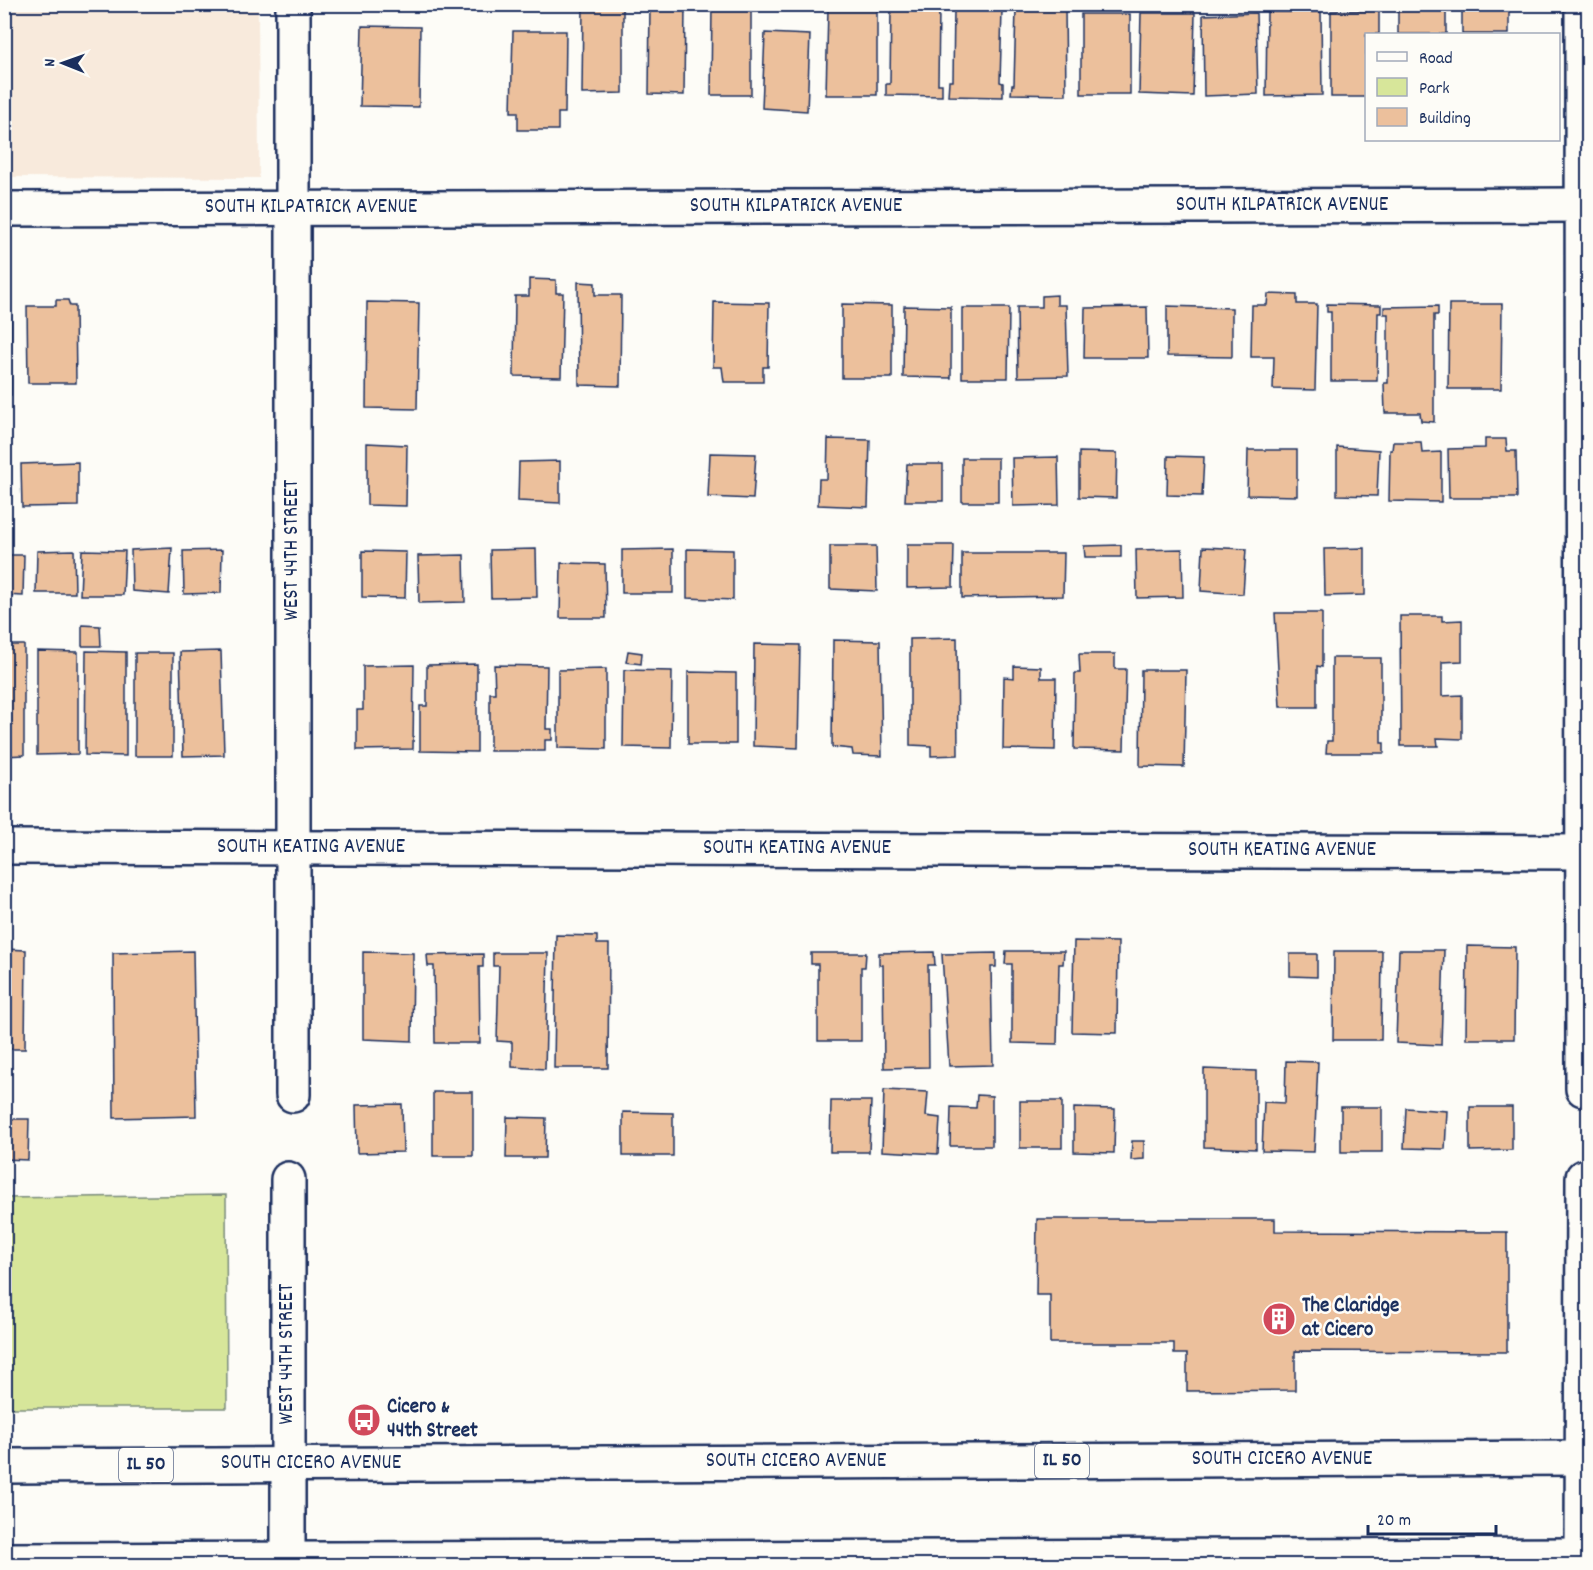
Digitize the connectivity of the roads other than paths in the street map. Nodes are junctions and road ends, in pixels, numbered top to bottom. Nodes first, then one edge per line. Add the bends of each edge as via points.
1 (293, 4) edge
2 (1582, 4) edge
3 (1585, 205) edge
4 (293, 208) junction
5 (4, 209) edge
6 (293, 847) junction
7 (4, 848) edge
8 (1585, 852) edge
9 (1583, 1089) dead end
10 (294, 1095) dead end
11 (1583, 1177) dead end
12 (288, 1179) dead end
13 (1586, 1458) edge
14 (288, 1464) junction
15 (4, 1466) edge
16 (1584, 1558) edge
17 (4, 1560) edge
18 (288, 1562) edge

1 - 4 street, WEST 44TH STREET
2 - 3 street
3 - 4 street, SOUTH KILPATRICK AVENUE
3 - 8 street
4 - 5 street, SOUTH KILPATRICK AVENUE
4 - 6 street, WEST 44TH STREET
6 - 7 street, SOUTH KEATING AVENUE
6 - 8 street, SOUTH KEATING AVENUE
6 - 10 street, WEST 44TH STREET
8 - 9 street
11 - 13 street
12 - 14 street, WEST 44TH STREET
13 - 14 street, SOUTH CICERO AVENUE / IL 50
13 - 16 street
14 - 15 street, SOUTH CICERO AVENUE / IL 50
14 - 18 street, WEST 44TH STREET
16 - 18 street
17 - 18 street

